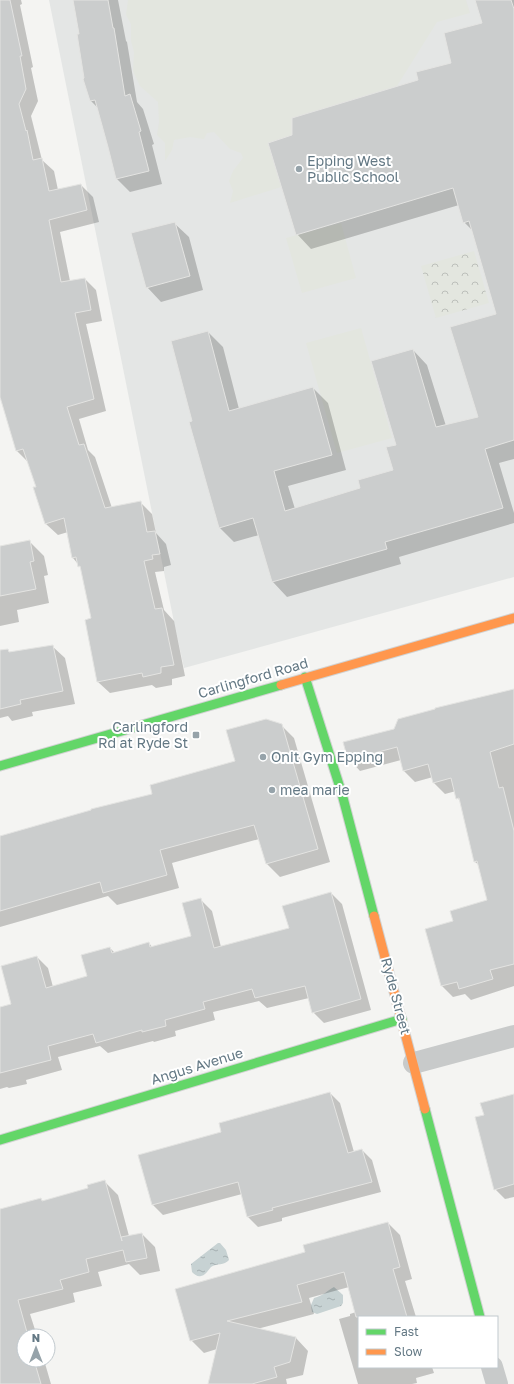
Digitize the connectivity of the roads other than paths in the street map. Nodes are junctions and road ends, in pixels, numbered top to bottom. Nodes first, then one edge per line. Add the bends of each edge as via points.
1 (514, 618) edge
2 (305, 677) junction
3 (0, 766) edge
4 (402, 1019) junction
5 (514, 1036) edge
6 (414, 1063) junction
7 (0, 1140) edge
8 (480, 1316) edge
9 (492, 1368) edge
10 (497, 1384) edge

1 - 2 street, Carlingford Road
2 - 3 street, Carlingford Road
2 - 4 street, Ryde Street via 342,794
4 - 6 street, Ryde Street
4 - 7 street, Angus Avenue
5 - 6 street
6 - 8 street, Ryde Street
9 - 10 street

